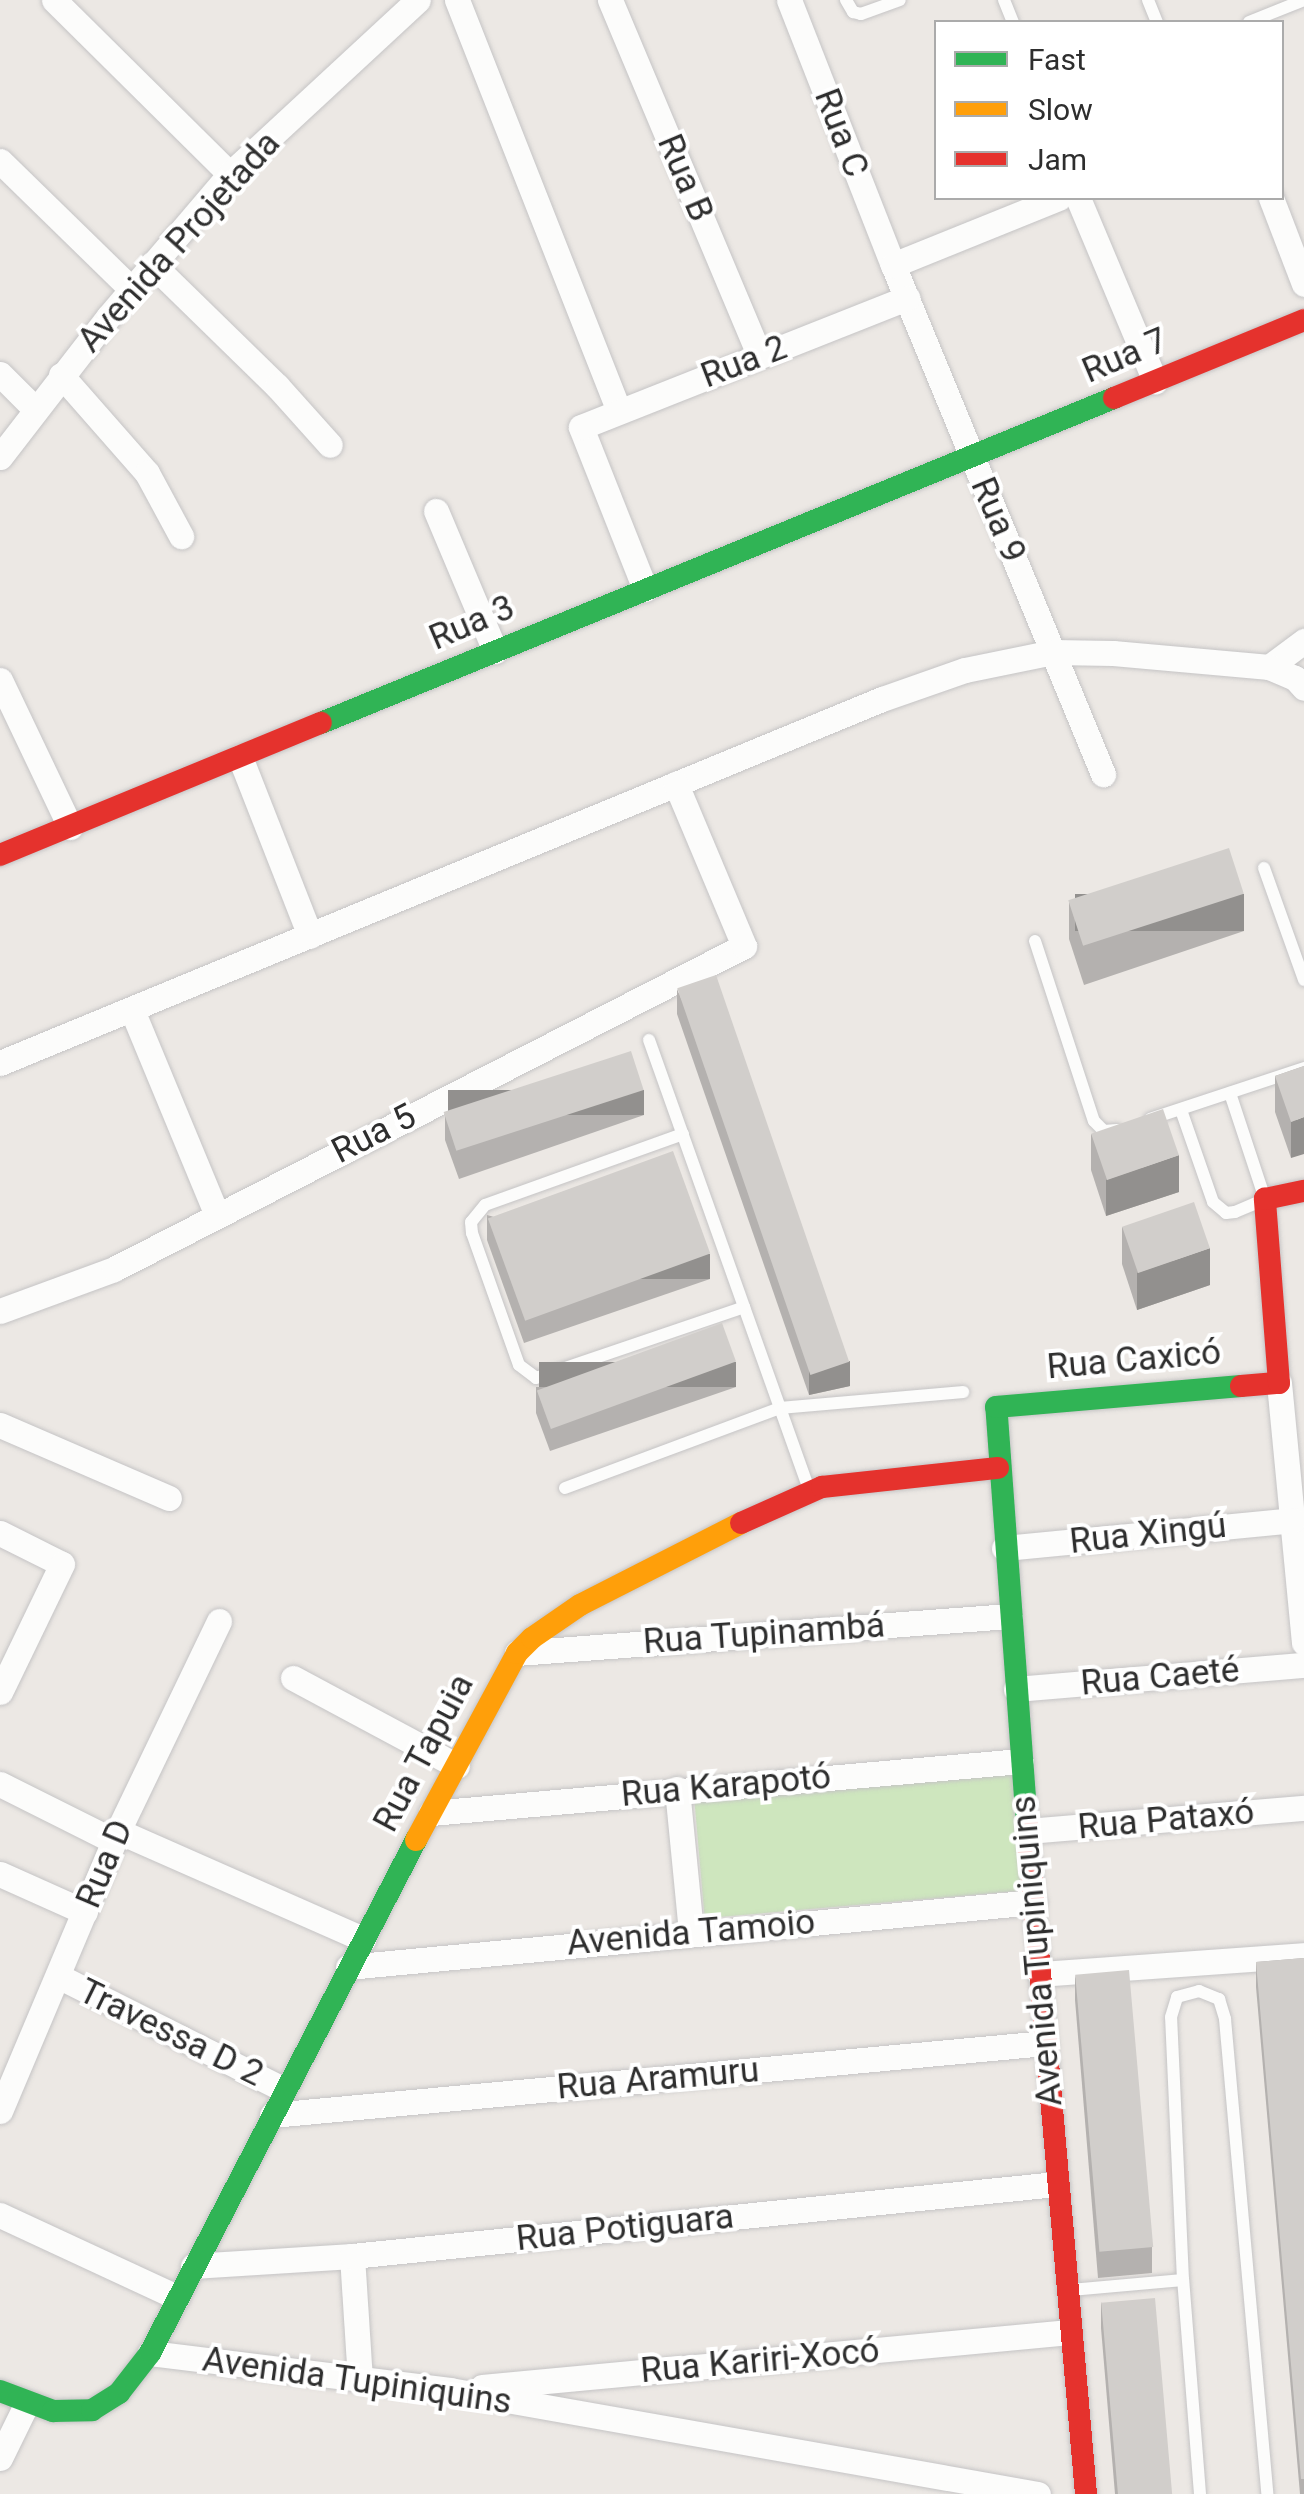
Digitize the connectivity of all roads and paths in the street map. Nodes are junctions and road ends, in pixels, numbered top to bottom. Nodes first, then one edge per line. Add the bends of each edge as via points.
1 (54, 0) edge
2 (418, 0) edge
3 (457, 0) edge
4 (610, 0) edge
5 (789, 0) edge
6 (846, 0) edge
7 (900, 0) edge
8 (1302, 0) edge
9 (1254, 20) edge
10 (0, 161) edge
11 (230, 174) junction
12 (1055, 200) edge
13 (1079, 200) edge
14 (1272, 200) edge
15 (152, 264) junction
16 (893, 265) junction
17 (1304, 284) edge
18 (130, 289) junction
19 (906, 298) junction
20 (1304, 320) edge
21 (760, 356) junction
22 (0, 374) edge
23 (61, 375) junction
24 (1155, 381) junction
25 (34, 408) junction
26 (619, 411) junction
27 (330, 445) dead end
28 (0, 457) edge
29 (973, 459) junction
30 (436, 511) dead end
31 (181, 536) dead end
32 (645, 589) junction
33 (1304, 641) edge
34 (495, 652) junction
35 (1054, 652) junction
36 (1269, 667) junction
37 (0, 680) edge
38 (1304, 688) edge
39 (240, 757) junction
40 (1103, 774) dead end
41 (676, 784) junction
42 (70, 826) junction
43 (0, 855) edge
44 (1264, 868) dead end
45 (310, 936) junction
46 (1036, 941) dead end
47 (1304, 980) edge
48 (132, 1010) junction
49 (649, 1040) dead end
50 (0, 1062) edge
51 (1304, 1068) edge
52 (1230, 1093) junction
53 (1181, 1110) junction
54 (683, 1134) junction
55 (1304, 1192) edge
56 (1265, 1200) junction
57 (217, 1215) junction
58 (744, 1307) junction
59 (0, 1311) edge
60 (1279, 1383) junction
61 (963, 1392) dead end
62 (780, 1408) junction
63 (996, 1408) joint
64 (0, 1425) edge
65 (998, 1468) junction
66 (807, 1486) junction
67 (565, 1488) dead end
68 (168, 1498) dead end
69 (1292, 1520) junction
70 (0, 1533) edge
71 (1004, 1548) junction
72 (1010, 1616) junction
73 (218, 1621) dead end
74 (1304, 1643) edge
75 (517, 1653) junction
76 (1304, 1666) edge
77 (293, 1678) dead end
78 (1016, 1690) junction
79 (0, 1692) edge
80 (1021, 1761) junction
81 (456, 1766) junction
82 (0, 1784) edge
83 (677, 1789) junction
84 (1304, 1808) edge
85 (431, 1814) junction
86 (1028, 1832) junction
87 (116, 1836) junction
88 (0, 1874) edge
89 (1034, 1902) junction
90 (85, 1912) junction
91 (691, 1932) junction
92 (363, 1939) junction
93 (1304, 1955) edge
94 (348, 1967) junction
95 (1040, 1974) junction
96 (58, 1976) junction
97 (1045, 2044) junction
98 (283, 2089) junction
99 (0, 2111) edge
100 (272, 2115) junction
101 (1056, 2184) junction
102 (0, 2216) edge
103 (352, 2256) junction
104 (193, 2266) junction
105 (1183, 2280) junction
106 (1066, 2291) junction
107 (177, 2298) junction
108 (1069, 2332) junction
109 (150, 2353) junction
110 (360, 2378) junction
111 (450, 2390) junction
112 (0, 2391) edge
113 (27, 2403) junction
114 (0, 2458) edge
115 (1038, 2494) edge
116 (1086, 2494) edge
117 (1200, 2494) edge
118 (1267, 2494) edge

1 - 11 street
2 - 11 street, Avenida Projetada
3 - 26 street
4 - 21 street, Rua B
5 - 16 street, Rua C
6 - 7 lane via 860,14
8 - 9 lane
10 - 18 street
11 - 15 street, Avenida Projetada
12 - 16 street
13 - 24 street
14 - 17 street
15 - 18 street, Avenida Projetada
15 - 27 street
16 - 19 street, Rua 9
18 - 23 street, Avenida Projetada
19 - 21 street, Rua 2
19 - 29 street, Rua 9
20 - 24 street, Rua 7
21 - 26 street, Rua 2
22 - 25 street
23 - 25 street, Avenida Projetada
23 - 31 street via 147,473
24 - 29 street, Rua 7
25 - 28 street, Avenida Projetada
26 - 32 street, Rua 2 via 581,427
29 - 32 street, Rua 3
29 - 35 street, Rua 9
30 - 34 street
32 - 34 street, Rua 3
33 - 36 street
34 - 39 street, Rua 3
35 - 36 street
35 - 40 street, Rua 9
35 - 41 street via 930,680
36 - 38 street
37 - 42 street
39 - 42 street, Rua 3
39 - 45 street
41 - 45 street
41 - 57 street, Rua 5 via 744,946
42 - 43 street, Rua 3
44 - 47 lane
45 - 48 street
46 - 53 lane via 1098,1128 1112,1132
48 - 50 street
48 - 57 street
49 - 54 lane
51 - 52 lane
52 - 53 lane
52 - 56 lane
53 - 56 lane via 1218,1210 1236,1212
54 - 58 lane
54 - 58 lane via 485,1205 471,1222 479,1252 519,1365 536,1378
55 - 56 street
56 - 60 street
57 - 59 street, Rua 5 via 114,1269
58 - 62 lane
60 - 63 street, Rua Caxicó
60 - 69 street
61 - 62 lane
62 - 66 lane
62 - 67 lane
63 - 65 street, Avenida Tupiniquins
64 - 68 street
65 - 66 street, Rua Tapuia
65 - 71 street, Avenida Tupiniquins
66 - 75 street, Rua Tapuia via 580,1605
69 - 71 street, Rua Xingú
69 - 74 street
70 - 79 street via 62,1564
71 - 72 street, Avenida Tupiniquins
72 - 75 street, Rua Tupinambá
72 - 78 street, Avenida Tupiniquins
73 - 87 street, Rua D
75 - 81 street, Rua Tapuia
76 - 78 street, Rua Caeté
77 - 81 street
78 - 80 street, Avenida Tupiniquins
80 - 83 street, Rua Karapotó
80 - 86 street, Avenida Tupiniquins
81 - 85 street, Rua Tapuia
82 - 87 street
83 - 85 street, Rua Karapotó
83 - 91 street
84 - 86 street, Rua Pataxó
85 - 92 street, Rua Tapuia
86 - 89 street, Avenida Tupiniquins
87 - 90 street, Rua D
87 - 92 street
88 - 90 street
89 - 91 street, Avenida Tamoio
89 - 95 street, Avenida Tupiniquins
90 - 96 street, Rua D
91 - 94 street, Avenida Tamoio
92 - 94 street, Rua Tapuia
93 - 95 street
94 - 98 street, Rua Tapuia
95 - 97 street, Avenida Tupiniquins
96 - 98 street, Travessa D 2
96 - 99 street, Rua D
97 - 100 street, Rua Aramuru
97 - 101 street, Avenida Tupiniquins
98 - 100 street, Rua Tapuia
100 - 104 street, Rua Tapuia
101 - 103 street, Rua Potiguara
101 - 106 street, Avenida Tupiniquins
102 - 107 street
103 - 104 street, Rua Potiguara
103 - 110 street
104 - 107 street, Rua Tapuia
105 - 106 lane
105 - 117 lane
105 - 118 lane via 1170,2017 1177,1998 1199,1990 1214,1994 1224,2013
106 - 108 street, Avenida Tupiniquins
107 - 109 street, Rua Tapuia
108 - 111 street, Rua Kariri-Xocó
108 - 116 street, Avenida Tupiniquins
109 - 110 street, Avenida Tupiniquins
109 - 113 street, Rua Tapuia via 118,2393 92,2410 63,2413
110 - 111 street, Avenida Tupiniquins
111 - 115 street, Avenida Tupiniquins
112 - 113 street
113 - 114 street

